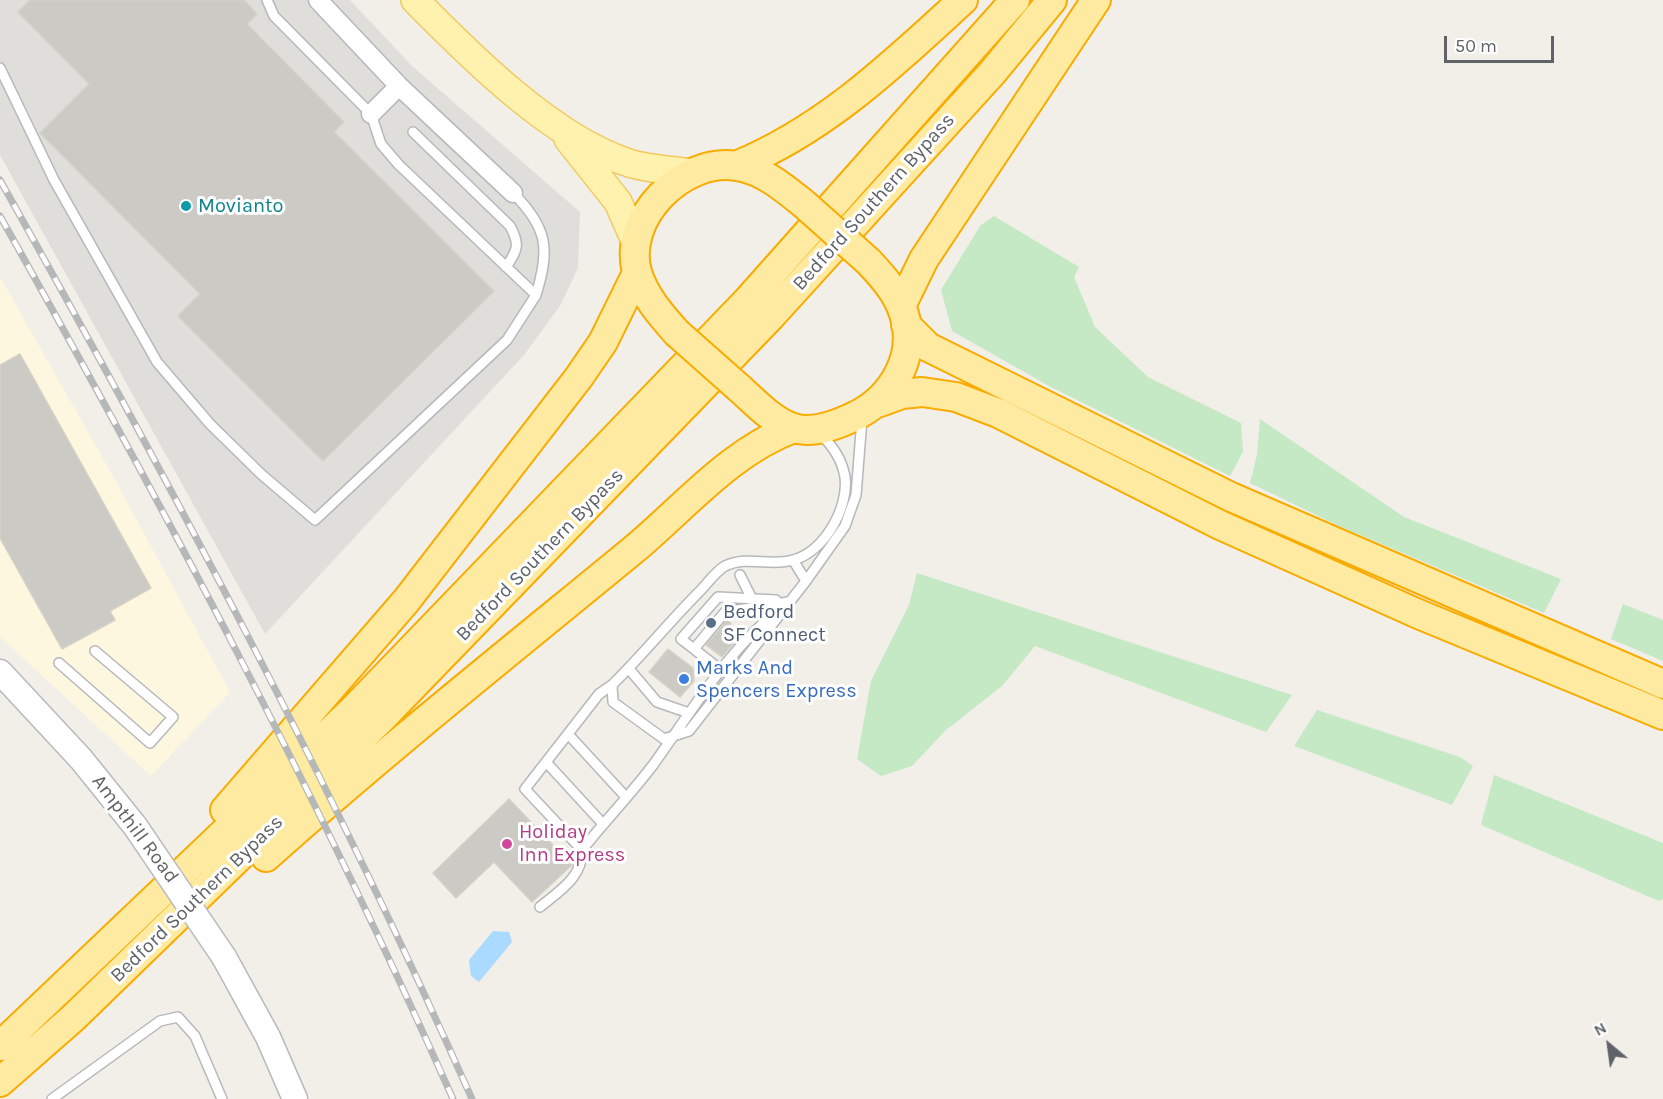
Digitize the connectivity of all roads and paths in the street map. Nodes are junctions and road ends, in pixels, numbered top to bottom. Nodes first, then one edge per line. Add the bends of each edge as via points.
1 (267, 0) edge
2 (318, 0) edge
3 (415, 0) edge
4 (963, 0) edge
5 (1015, 0) edge
6 (1052, 0) edge
7 (1096, 0) edge
8 (0, 68) edge
9 (399, 86) junction
10 (371, 114) junction
11 (559, 129) junction
12 (413, 132) dead end
13 (736, 166) junction
14 (692, 173) junction
15 (513, 193) joint
16 (636, 243) junction
17 (506, 267) junction
18 (637, 273) junction
19 (536, 295) junction
20 (904, 315) junction
21 (871, 408) junction
22 (805, 429) junction
23 (793, 560) junction
24 (740, 575) dead end
25 (806, 581) junction
26 (751, 597) junction
27 (790, 601) junction
28 (694, 649) junction
29 (95, 651) dead end
30 (59, 663) dead end
31 (629, 669) junction
32 (722, 671) junction
33 (0, 672) edge
34 (1663, 684) edge
35 (612, 685) junction
36 (689, 713) junction
37 (1663, 715) edge
38 (568, 734) junction
39 (670, 737) junction
40 (546, 762) junction
41 (626, 796) junction
42 (603, 824) junction
43 (582, 850) junction
44 (540, 907) dead end
45 (73, 1018) junction
46 (0, 1044) edge
47 (0, 1082) edge
48 (52, 1099) edge
49 (222, 1099) edge
50 (295, 1099) edge

1 - 10 lane via 274,16
2 - 9 street
3 - 11 main road
4 - 13 highway via 843,106 773,151
5 - 46 highway, Bedford Southern Bypass via 748,300 351,712
6 - 45 highway, Bedford Southern Bypass via 992,73 770,317 381,718
7 - 20 highway via 924,259
8 - 19 lane via 54,180 157,362 210,424 315,520 507,340
9 - 10 street
9 - 15 street
10 - 17 lane via 381,144 399,165
11 - 14 main road via 631,163
11 - 16 main road via 618,202
12 - 17 lane via 510,226 518,239 515,254
13 - 14 highway
13 - 20 highway, bridge via 761,173 804,204 887,282
14 - 16 highway via 673,182 657,199
15 - 19 lane via 539,223 545,242
16 - 18 highway
17 - 19 lane
18 - 22 highway, bridge via 655,308 677,333 770,415
18 - 46 highway via 603,342 585,368 406,601 213,824
20 - 21 highway via 907,345 903,367
20 - 34 highway via 928,347 1231,497
21 - 22 highway
21 - 25 lane via 856,495 845,526
21 - 37 highway via 902,394 922,392 956,397 998,413 1231,530 1416,613
22 - 23 lane via 834,447 845,476 844,495 837,518 820,543
22 - 45 highway via 772,436 746,452 339,792 177,936
23 - 25 lane
23 - 31 lane via 748,559 724,567 660,631
24 - 26 lane
25 - 27 lane
26 - 27 lane
26 - 28 lane via 718,597 681,639
27 - 28 lane via 725,612
27 - 32 lane via 754,628
27 - 39 lane via 689,731
28 - 32 lane
29 - 30 lane via 173,717 150,743
31 - 35 lane
31 - 36 lane via 657,702
32 - 36 lane
33 - 50 main road, Ampthill Road, bridge via 81,759 135,826 224,957 263,1028
35 - 38 lane via 599,694
35 - 39 lane via 613,702 664,739
36 - 39 lane
38 - 40 lane
38 - 41 lane
39 - 41 lane
40 - 42 lane
40 - 43 lane via 525,789
41 - 42 lane
42 - 43 lane
43 - 44 lane via 577,874
45 - 47 highway, Bedford Southern Bypass
48 - 49 lane via 160,1021 178,1017 195,1035

